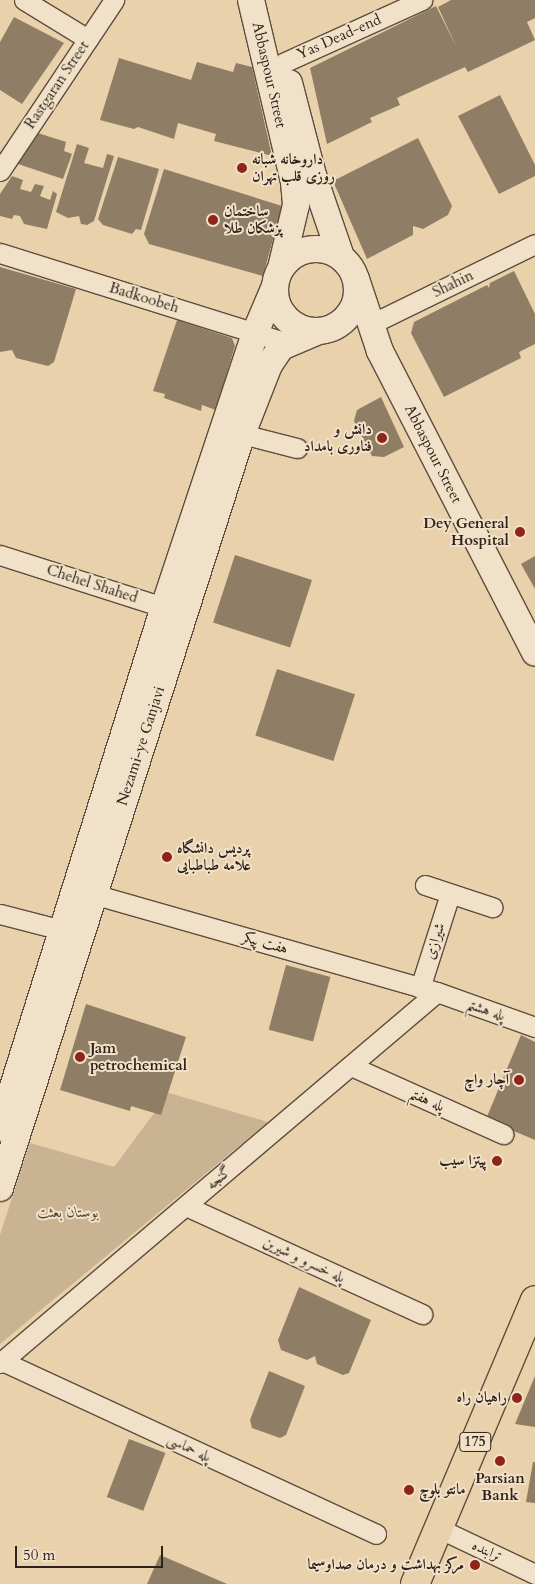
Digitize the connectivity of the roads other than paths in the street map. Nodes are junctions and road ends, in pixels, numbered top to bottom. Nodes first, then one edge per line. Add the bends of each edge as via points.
1 (24, 0) edge
2 (114, 0) edge
3 (251, 0) edge
4 (270, 0) edge
5 (422, 0) edge
6 (88, 39) junction
7 (283, 63) junction
8 (0, 171) edge
9 (535, 244) edge
10 (0, 252) edge
11 (341, 257) junction
12 (278, 277) junction
13 (356, 279) junction
14 (371, 324) junction
15 (321, 331) junction
16 (255, 333) junction
17 (287, 343) junction
18 (380, 351) junction
19 (242, 434) junction
20 (297, 448) dead end
21 (0, 555) edge
22 (174, 610) junction
23 (535, 652) edge
24 (424, 885) dead end
25 (84, 892) junction
26 (450, 894) junction
27 (492, 907) dead end
28 (0, 914) edge
29 (72, 933) junction
30 (429, 990) junction
31 (535, 1027) edge
32 (350, 1066) junction
33 (0, 1128) edge
34 (503, 1134) dead end
35 (0, 1188) edge
36 (186, 1206) junction
37 (535, 1300) edge
38 (422, 1314) dead end
39 (1, 1362) edge
40 (438, 1528) junction
41 (376, 1534) dead end
42 (535, 1574) edge
43 (415, 1584) edge

1 - 6 street
2 - 6 street, Rastgaran Street
3 - 12 street, Abbaspour Street via 294,182 296,205
4 - 7 street, Abbaspour Street
5 - 7 street, Yas Dead-end
6 - 8 street, Rastgaran Street
7 - 11 street, Abbaspour Street via 313,175
9 - 14 street, Shahin
10 - 16 street, Badkoobeh
11 - 12 street via 326,250 308,250 288,259
11 - 13 street
12 - 15 street via 275,298 286,318 306,330
12 - 16 street, Nezami-ye Ganjavi
13 - 14 street, Abbaspour Street
13 - 15 street via 355,306 343,321
14 - 18 street, Abbaspour Street
15 - 17 street
15 - 18 street via 354,338
16 - 17 street, Badkoobeh
16 - 22 street, Nezami-ye Ganjavi
17 - 19 street, Nezami-ye Ganjavi via 269,365
18 - 23 street, Abbaspour Street
19 - 20 street
19 - 22 street, Nezami-ye Ganjavi
21 - 22 street, Chehel Shahed
22 - 25 street, Nezami-ye Ganjavi
24 - 26 street
25 - 29 street, Nezami-ye Ganjavi
25 - 30 street, هفت پیکر
26 - 27 street
26 - 30 street, شیرازی
28 - 29 street
29 - 33 street, Nezami-ye Ganjavi
29 - 35 street, Nezami-ye Ganjavi
30 - 31 street, پله هشتم
30 - 32 street, گنجه
32 - 34 street, پله هفتم
32 - 36 street, گنجه
36 - 38 street, پله خسرو و شیرین
36 - 39 street, گنجه
37 - 40 main road, 175
39 - 41 street, پله حماسی
40 - 42 street, ترابنده
40 - 43 main road, 175

